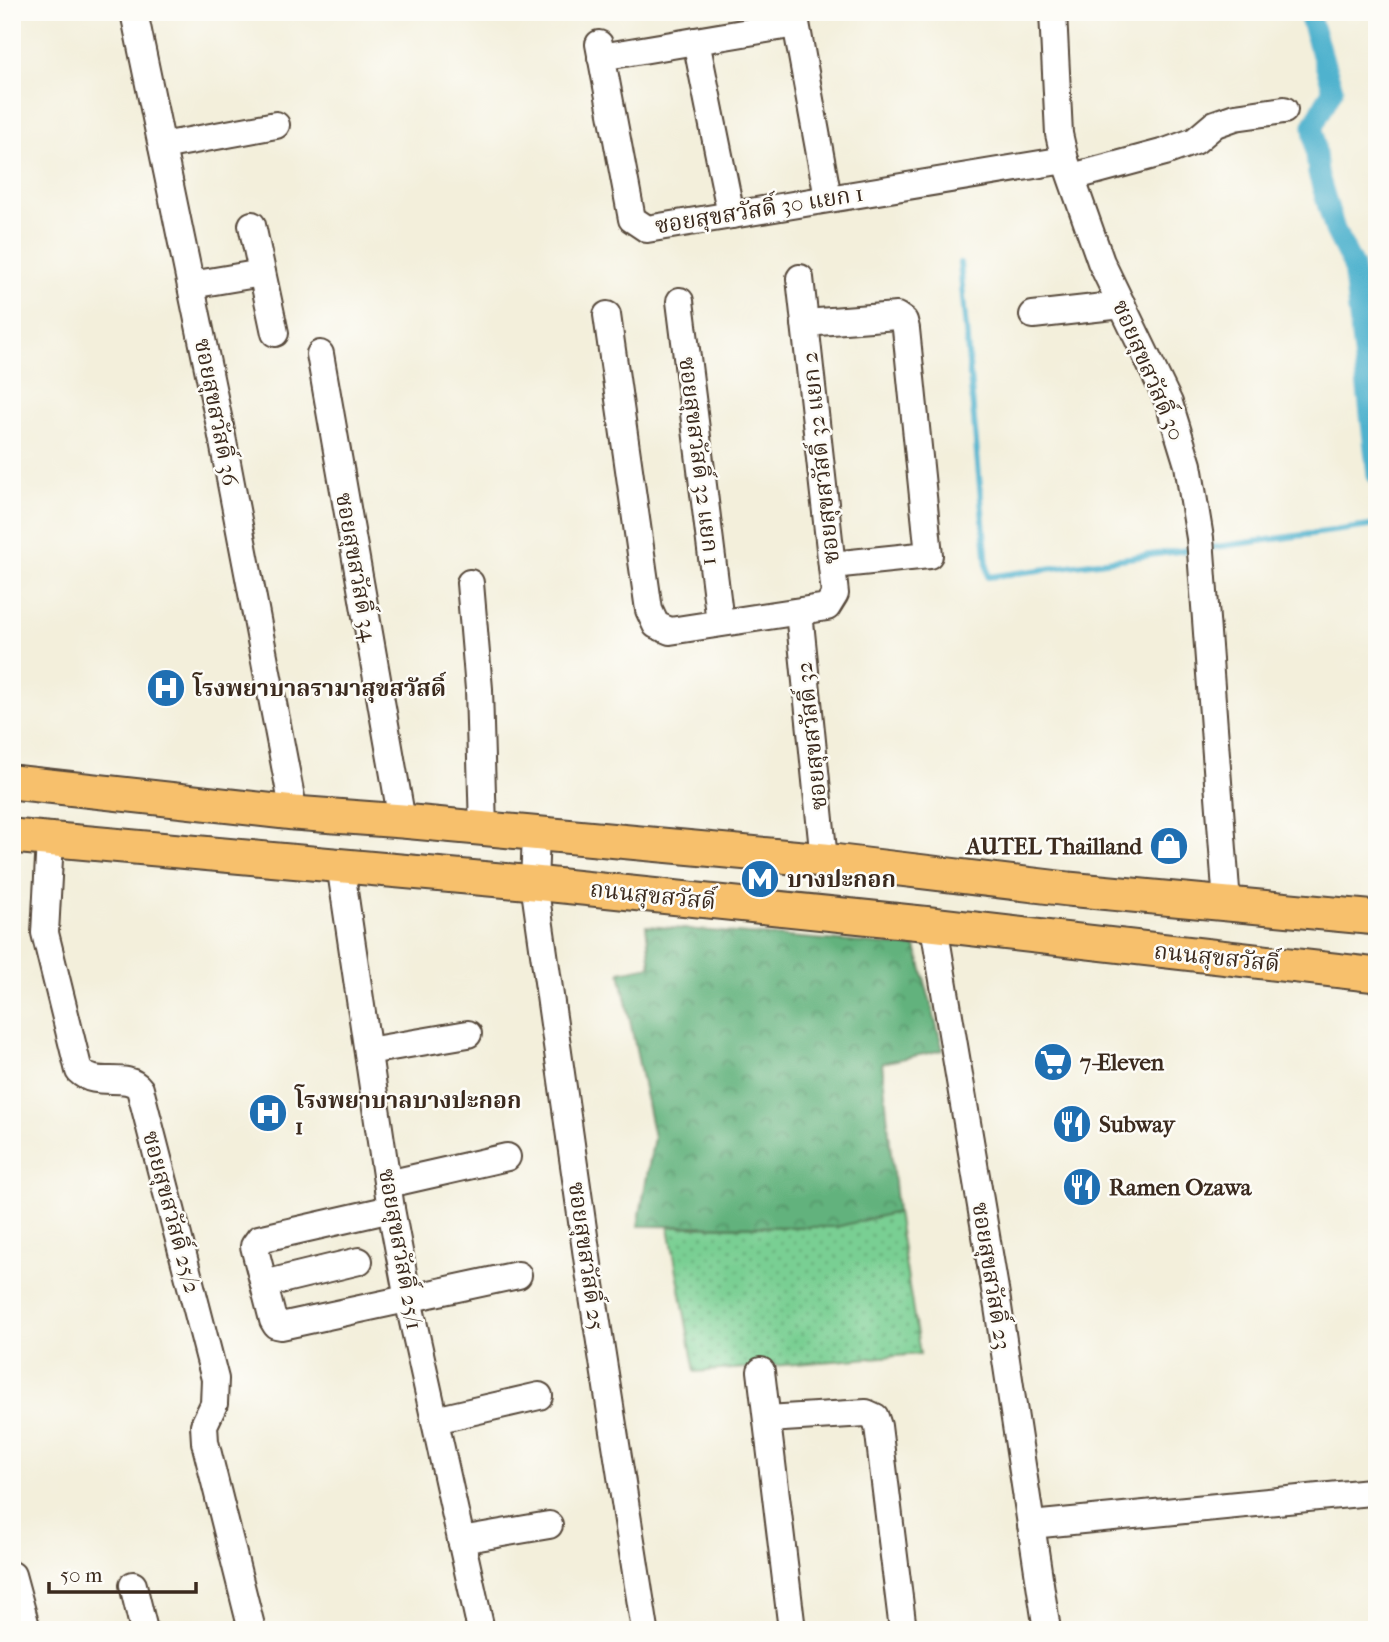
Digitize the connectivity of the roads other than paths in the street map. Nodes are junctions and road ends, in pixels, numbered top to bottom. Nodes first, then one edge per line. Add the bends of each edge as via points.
1 (134, 12) edge
2 (1053, 12) edge
3 (795, 18) edge
4 (696, 41) junction
5 (1284, 110) dead end
6 (276, 125) dead end
7 (162, 146) junction
8 (1068, 169) junction
9 (828, 198) junction
10 (731, 215) junction
11 (252, 225) dead end
12 (262, 273) junction
13 (800, 278) dead end
14 (191, 285) junction
15 (680, 301) dead end
16 (1122, 305) junction
17 (607, 315) dead end
18 (1033, 315) dead end
19 (805, 323) junction
20 (275, 333) dead end
21 (320, 354) dead end
22 (832, 565) junction
23 (470, 583) dead end
24 (799, 612) junction
25 (720, 622) junction
26 (12, 782) edge
27 (294, 813) junction
28 (402, 821) junction
29 (483, 829) junction
30 (536, 834) junction
31 (12, 836) edge
32 (50, 840) junction
33 (824, 860) junction
34 (340, 864) junction
35 (534, 883) junction
36 (1227, 904) junction
37 (1377, 918) edge
38 (932, 924) junction
39 (1377, 975) edge
40 (468, 1034) dead end
41 (368, 1051) junction
42 (507, 1157) dead end
43 (390, 1197) junction
44 (359, 1261) dead end
45 (518, 1275) dead end
46 (264, 1284) junction
47 (408, 1299) junction
48 (761, 1371) dead end
49 (539, 1396) dead end
50 (767, 1419) junction
51 (435, 1420) junction
52 (1377, 1495) edge
53 (549, 1525) dead end
54 (1031, 1525) junction
55 (461, 1540) junction
56 (12, 1575) edge
57 (133, 1585) dead end
58 (27, 1630) edge
59 (144, 1630) edge
60 (251, 1630) edge
61 (481, 1630) edge
62 (645, 1630) edge
63 (792, 1630) edge
64 (903, 1630) edge
65 (1047, 1630) edge

1 - 7 street, ซอยสุขสวัสดิ์ 36
2 - 8 street, ซอยสุขสวัสดิ์ 30 via 1059,134
3 - 4 street
3 - 9 street
4 - 10 street
4 - 10 street, ซอยสุขสวัสดิ์ 30 แยก 1 via 600,50 632,219 647,229
5 - 8 street, ซอยสุขสวัสดิ์ 30 แยก 1 via 1215,124 1195,141 1165,152
6 - 7 street
7 - 14 street, ซอยสุขสวัสดิ์ 36
8 - 9 street, ซอยสุขสวัสดิ์ 30 แยก 1
8 - 16 street, ซอยสุขสวัสดิ์ 30 via 1101,262
9 - 10 street, ซอยสุขสวัสดิ์ 30 แยก 1
11 - 12 street
12 - 14 street
12 - 20 street
13 - 19 street, ซอยสุขสวัสดิ์ 32 แยก 2
14 - 27 street, ซอยสุขสวัสดิ์ 36
15 - 25 street, ซอยสุขสวัสดิ์ 32 แยก 1
16 - 18 street
16 - 36 street, ซอยสุขสวัสดิ์ 30 via 1169,404 1188,465 1200,547
17 - 25 street, ซอยสุขสวัสดิ์ 32 แยก 2 via 649,610 656,625 670,631
19 - 22 street, ซอยสุขสวัสดิ์ 32 แยก 2
19 - 22 street via 897,316 904,321 929,555
21 - 28 street, ซอยสุขสวัสดิ์ 34
22 - 24 street, ซอยสุขสวัสดิ์ 32 แยก 2 via 835,594 827,607
23 - 29 street
24 - 25 street, ซอยสุขสวัสดิ์ 32 แยก 2
24 - 33 street, ซอยสุขสวัสดิ์ 32
26 - 27 main road
27 - 28 main road
28 - 29 main road
29 - 30 main road
30 - 33 main road
30 - 35 street, ซอยสุขสวัสดิ์ 25
31 - 32 main road, ถนนสุขสวัสดิ์
32 - 34 main road, ถนนสุขสวัสดิ์
32 - 60 street, ซอยสุขสวัสดิ์ 25/2 via 45,933 79,1071 96,1081 127,1080 140,1089 215,1379 214,1404 204,1425 205,1442
33 - 36 main road
34 - 35 main road, ถนนสุขสวัสดิ์
34 - 41 street, ซอยสุขสวัสดิ์ 25/1
35 - 38 main road, ถนนสุขสวัสดิ์
35 - 62 street, ซอยสุขสวัสดิ์ 25
36 - 37 main road
38 - 39 main road, ถนนสุขสวัสดิ์
38 - 54 street, ซอยสุขสวัสดิ์ 23
40 - 41 street
41 - 43 street, ซอยสุขสวัสดิ์ 25/1
42 - 43 street
43 - 46 street via 259,1239 254,1246
43 - 47 street, ซอยสุขสวัสดิ์ 25/1
44 - 46 street
45 - 47 street
46 - 47 street via 273,1320 281,1326
47 - 51 street, ซอยสุขสวัสดิ์ 25/1
48 - 50 street
49 - 51 street
50 - 63 street
50 - 64 street via 866,1413 875,1417
51 - 55 street, ซอยสุขสวัสดิ์ 25/1
52 - 54 street via 1370,1492
53 - 55 street
54 - 65 street, ซอยสุขสวัสดิ์ 23
55 - 61 street, ซอยสุขสวัสดิ์ 25/1
56 - 58 street
57 - 59 street

